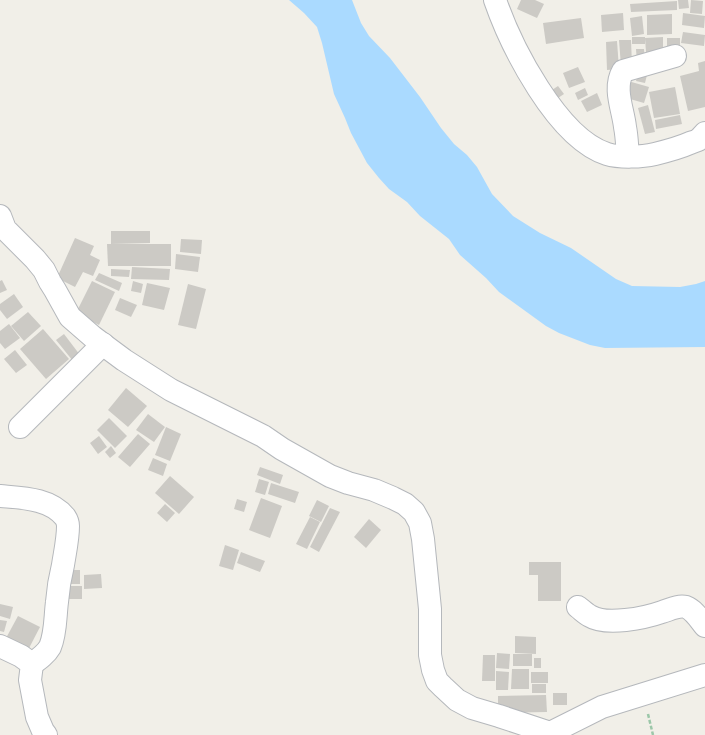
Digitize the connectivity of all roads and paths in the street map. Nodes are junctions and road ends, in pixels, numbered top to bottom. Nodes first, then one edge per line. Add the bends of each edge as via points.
1 (495, 0) edge
2 (675, 56) dead end
3 (705, 134) edge
4 (628, 156) junction
5 (3, 229) edge
6 (103, 344) junction
7 (20, 426) dead end
8 (0, 496) edge
9 (578, 606) dead end
10 (705, 626) edge
11 (0, 646) edge
12 (32, 664) junction
13 (705, 675) edge
14 (548, 734) edge
15 (46, 735) edge

1 - 4 street via 512,42 556,113 578,137 598,150 607,154
2 - 4 street via 623,72 620,76 619,94
3 - 4 street via 698,140 678,148 649,155
5 - 6 street via 44,270 70,316
6 - 7 street
6 - 14 street via 171,390 263,436 330,476 374,490 405,504 414,512 420,523 423,539 430,609 430,655 437,681 457,700 472,708
8 - 12 street via 43,502 60,512 68,525 52,640 46,653
9 - 10 street via 590,617 602,621 633,619 685,607
11 - 12 street
12 - 15 street via 30,680 37,716
13 - 14 street via 602,707

